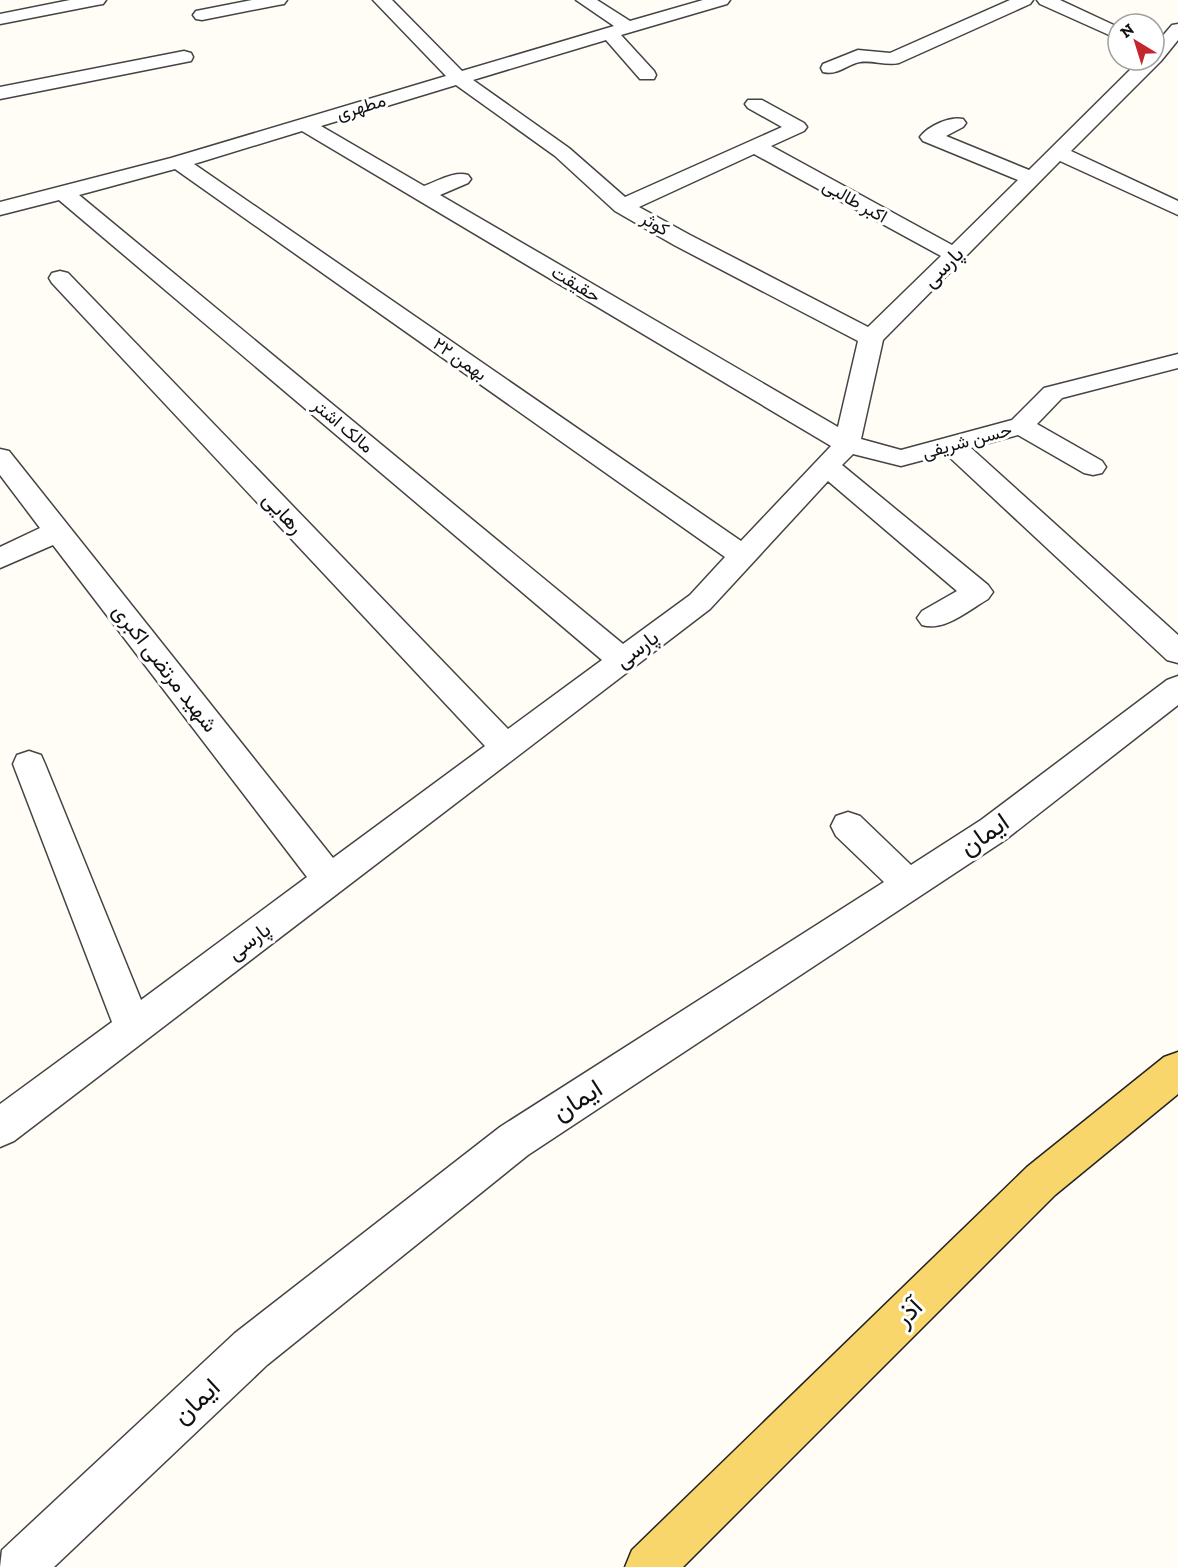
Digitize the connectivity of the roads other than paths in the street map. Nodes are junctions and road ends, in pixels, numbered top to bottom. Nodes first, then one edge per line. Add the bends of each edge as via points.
1 (97, 0) edge
2 (278, 0) edge
3 (382, 0) edge
4 (585, 0) edge
5 (721, 0) edge
6 (1024, 0) edge
7 (1046, 0) edge
8 (696, 3) edge
9 (202, 15) dead end
10 (0, 19) edge
11 (1106, 28) edge
12 (619, 30) junction
13 (184, 57) dead end
14 (830, 68) dead end
15 (1138, 72) edge
16 (647, 75) dead end
17 (458, 78) junction
18 (0, 93) edge
19 (755, 104) dead end
20 (956, 123) dead end
21 (304, 124) junction
22 (755, 146) junction
23 (1059, 153) junction
24 (178, 162) junction
25 (461, 179) dead end
26 (1033, 179) junction
27 (63, 192) junction
28 (423, 194) junction
29 (623, 206) junction
30 (0, 209) edge
31 (1178, 209) edge
32 (955, 255) junction
33 (60, 278) dead end
34 (872, 338) junction
35 (1167, 364) edge
36 (1178, 383) edge
37 (1021, 426) junction
38 (952, 445) junction
39 (837, 455) junction
40 (0, 457) edge
41 (1093, 467) dead end
42 (58, 531) junction
43 (743, 555) junction
44 (0, 558) edge
45 (932, 618) dead end
46 (1178, 652) edge
47 (622, 660) junction
48 (1178, 688) edge
49 (506, 748) junction
50 (29, 764) dead end
51 (848, 826) dead end
52 (330, 880) junction
53 (909, 885) junction
54 (133, 1028) junction
55 (1178, 1070) edge
56 (0, 1128) edge
57 (19, 1567) edge
58 (650, 1567) edge

1 - 10 street
2 - 9 street
3 - 17 street, کوثر
4 - 12 street
5 - 8 street, مطهری
6 - 14 street via 892,59 858,56
7 - 11 street
8 - 12 street, مطهری
12 - 16 street
12 - 17 street, مطهری
13 - 18 street
15 - 23 street, پارسی
17 - 21 street, مطهری
17 - 29 street, کوثر via 562,152
19 - 22 street via 797,127
20 - 26 street via 930,137
21 - 24 street, مطهری
21 - 28 street, حقیقت
22 - 29 street
22 - 32 street, اکبر طالبی
23 - 26 street, پارسی
23 - 31 street
24 - 27 street, مطهری
24 - 43 street, ۲۲ بهمن
25 - 28 street
26 - 32 street, پارسی
27 - 30 street, مطهری
27 - 47 street, مالک اشتر
28 - 39 street, حقیقت
29 - 34 street, کوثر
32 - 34 street, پارسی
33 - 49 street, رهایی
34 - 39 street, پارسی
35 - 36 street
35 - 37 street, حسن شریفی via 1053,393
37 - 38 street, حسن شریفی
37 - 41 street
38 - 39 street, حسن شریفی via 901,458
38 - 46 street
39 - 43 street, پارسی
39 - 45 street via 978,592
40 - 42 street, شهید مرتضی اکبری
42 - 44 street
42 - 52 street, شهید مرتضی اکبری
43 - 47 street, پارسی via 700,602
47 - 49 street, پارسی
48 - 53 street, ایمان via 993,830
49 - 52 street, پارسی
50 - 54 street
51 - 53 street
52 - 54 street, پارسی
53 - 57 street, ایمان via 514,1141 251,1349
54 - 56 street, پارسی
55 - 58 main road, آذر via 1041,1181

